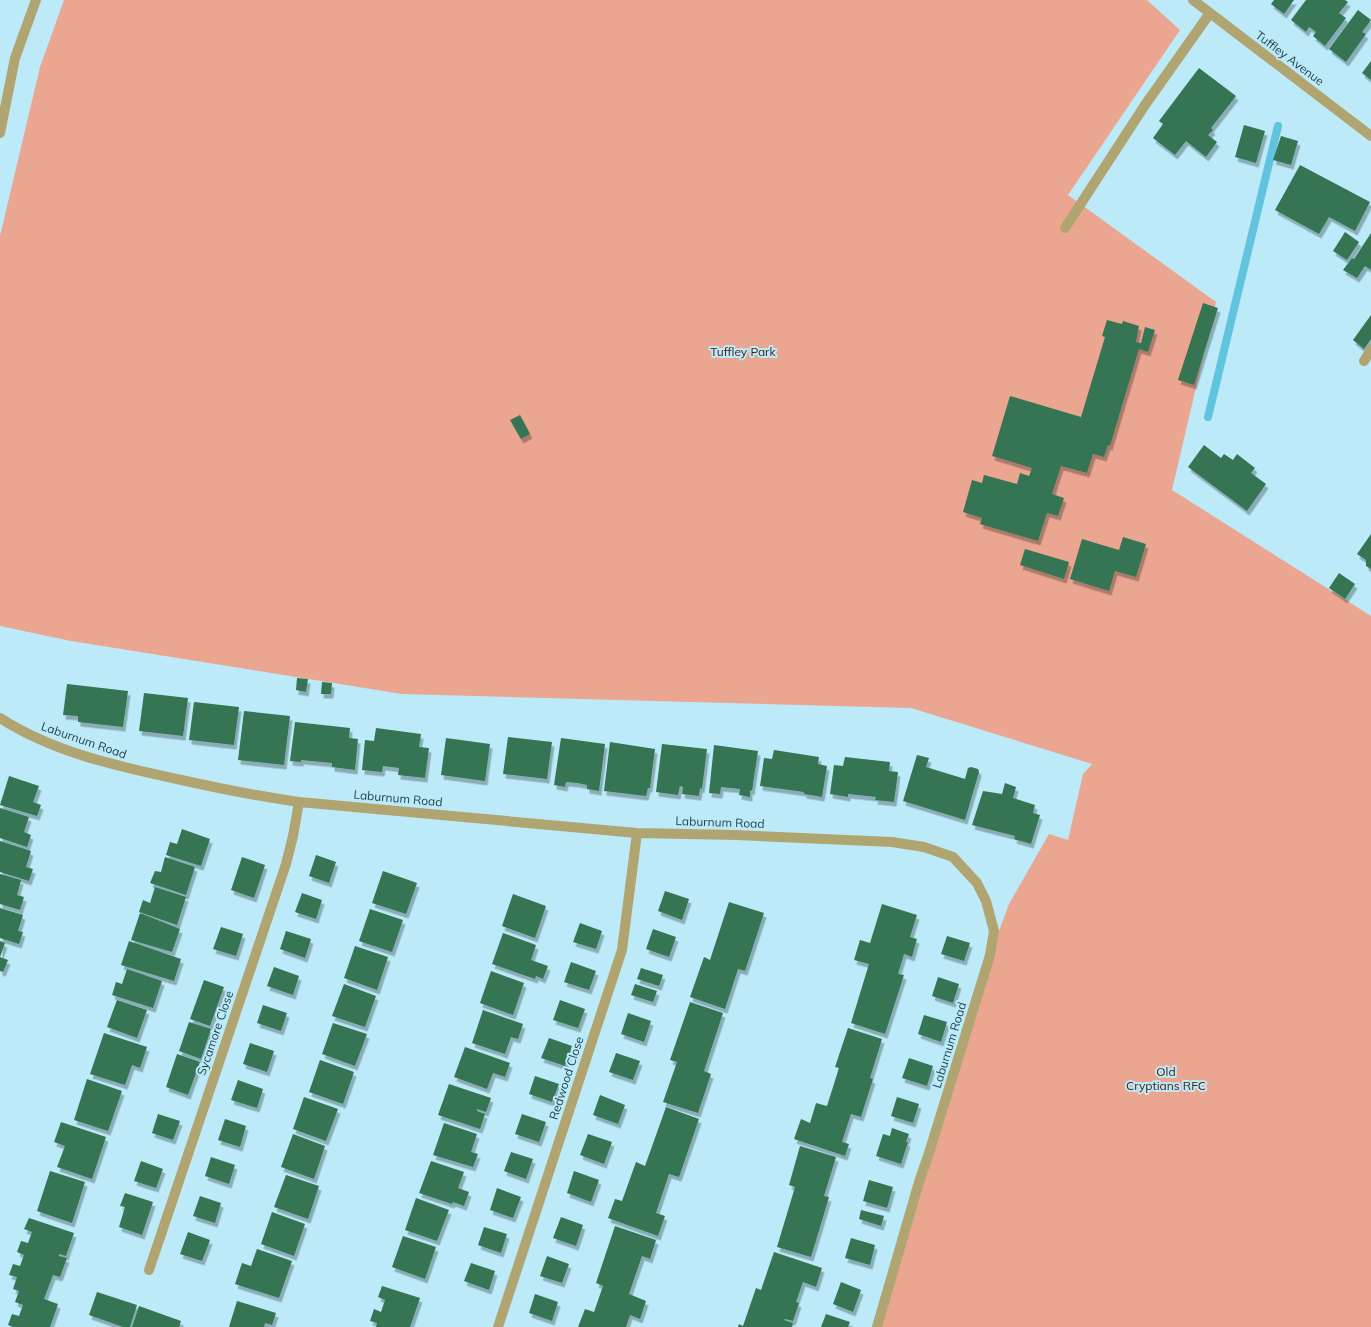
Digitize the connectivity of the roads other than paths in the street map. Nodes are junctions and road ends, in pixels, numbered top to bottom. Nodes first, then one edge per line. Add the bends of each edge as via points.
1 (36, 0) edge
2 (1193, 0) edge
3 (1210, 13) junction
4 (0, 133) edge
5 (1371, 136) edge
6 (1065, 228) dead end
7 (1371, 350) edge
8 (1364, 361) dead end
9 (0, 718) edge
10 (299, 802) junction
11 (637, 833) junction
12 (149, 1270) dead end
13 (498, 1327) edge
14 (877, 1327) edge

1 - 4 street via 15,58
2 - 3 street, Tuffley Avenue
3 - 5 street, Tuffley Avenue
3 - 6 street via 1145,105
7 - 8 street
9 - 10 street, Laburnum Road via 22,733 110,765 255,796
10 - 11 street, Laburnum Road
10 - 12 street, Sycamore Close via 286,864
11 - 13 street, Redwood Close via 622,950
11 - 14 street, Laburnum Road via 884,842 924,847 952,857 977,883 986,902 994,930 990,955

